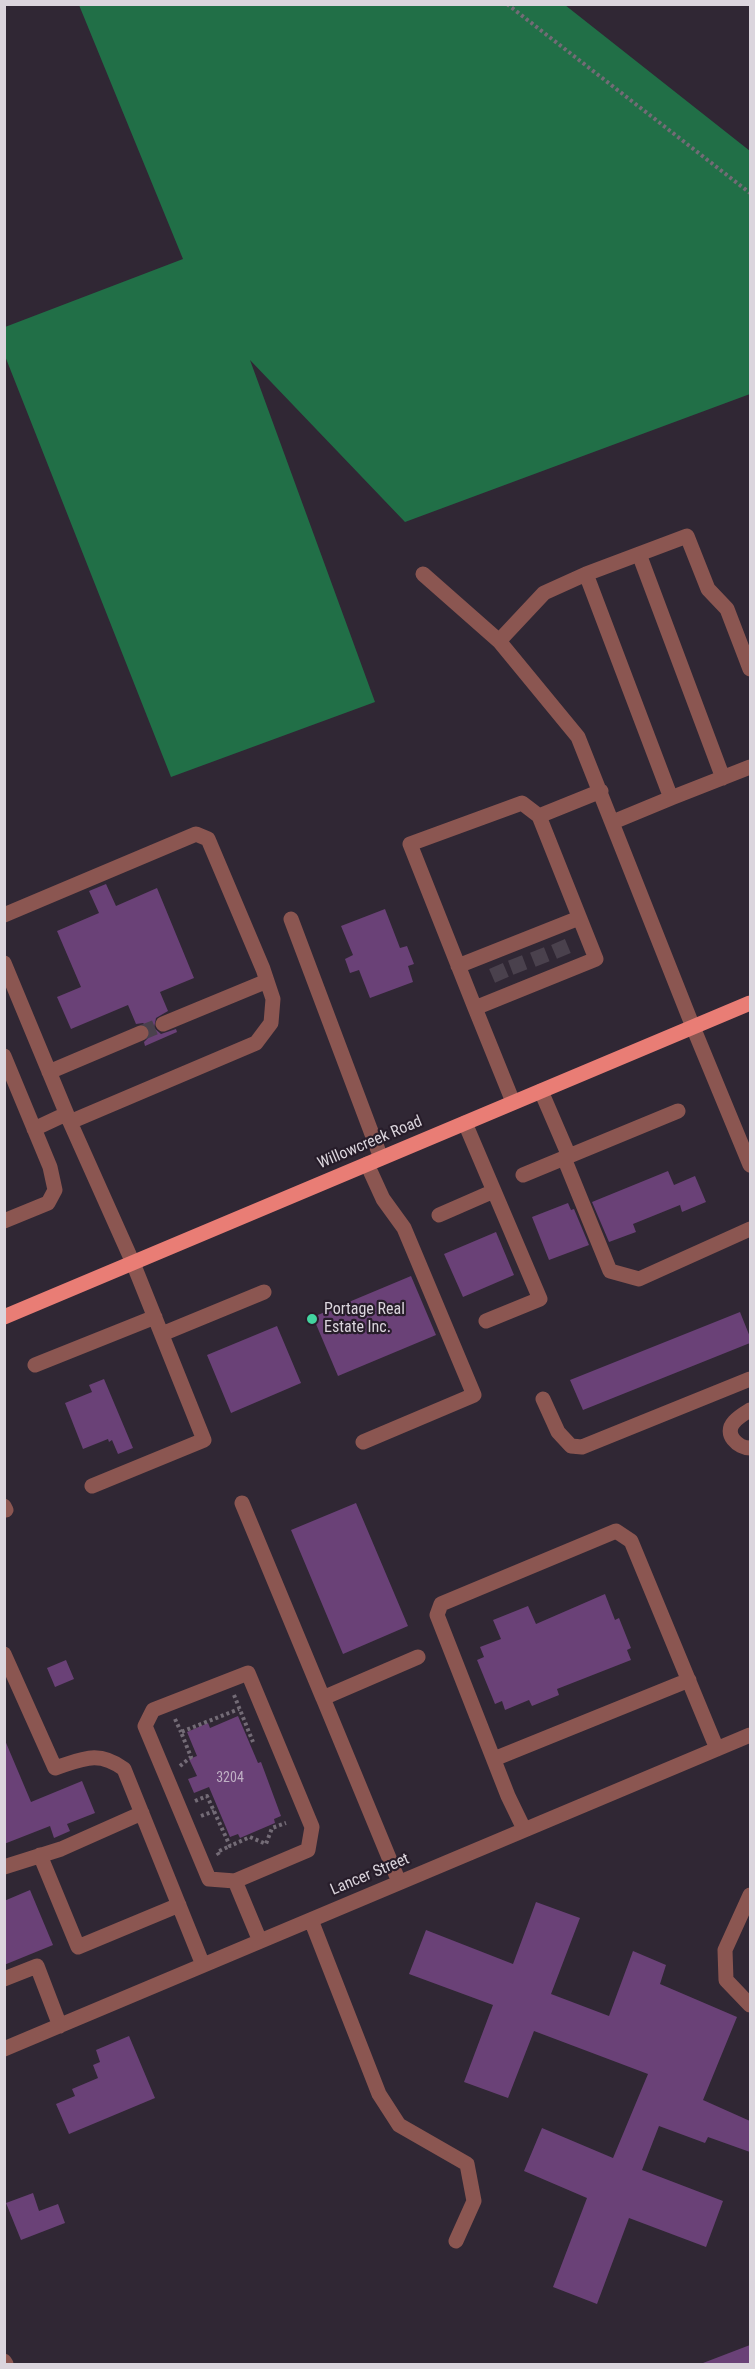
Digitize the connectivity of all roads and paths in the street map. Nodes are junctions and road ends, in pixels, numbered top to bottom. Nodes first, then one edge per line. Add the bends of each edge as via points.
1 (507, 4) edge
2 (750, 193) edge
3 (639, 554) junction
4 (423, 574) dead end
5 (586, 574) junction
6 (499, 641) junction
7 (750, 669) edge
8 (750, 767) edge
9 (723, 778) junction
10 (601, 791) junction
11 (670, 798) junction
12 (539, 816) junction
13 (613, 822) junction
14 (4, 915) edge
15 (579, 918) junction
16 (291, 919) dead end
17 (4, 963) edge
18 (458, 966) junction
19 (267, 981) junction
20 (11, 999) edge
21 (750, 1003) edge
22 (475, 1008) junction
23 (163, 1024) tunnel mouth
24 (693, 1027) junction
25 (141, 1033) tunnel mouth
26 (4, 1056) edge
27 (49, 1072) junction
28 (541, 1091) junction
29 (513, 1102) junction
30 (678, 1111) dead end
31 (68, 1118) junction
32 (465, 1123) junction
33 (34, 1129) junction
34 (566, 1157) junction
35 (374, 1161) junction
36 (750, 1165) edge
37 (523, 1176) dead end
38 (494, 1191) junction
39 (439, 1215) dead end
40 (4, 1221) edge
41 (750, 1229) edge
42 (133, 1263) junction
43 (264, 1292) dead end
44 (4, 1317) edge
45 (155, 1317) junction
46 (486, 1321) dead end
47 (162, 1334) junction
48 (35, 1365) dead end
49 (750, 1379) edge
50 (543, 1398) dead end
51 (750, 1410) edge
52 (363, 1442) dead end
53 (750, 1448) edge
54 (92, 1486) dead end
55 (243, 1503) dead end
56 (4, 1654) edge
57 (418, 1657) dead end
58 (689, 1680) junction
59 (241, 1692) dead end
60 (323, 1698) junction
61 (239, 1708) junction
62 (750, 1735) edge
63 (253, 1742) dead end
64 (717, 1749) junction
65 (494, 1759) junction
66 (183, 1777) dead end
67 (190, 1794) dead end
68 (142, 1813) junction
69 (286, 1823) dead end
70 (524, 1829) junction
71 (262, 1835) dead end
72 (266, 1844) junction
73 (230, 1846) junction
74 (40, 1855) junction
75 (220, 1858) dead end
76 (4, 1867) edge
77 (234, 1881) junction
78 (399, 1882) junction
79 (750, 1895) edge
80 (179, 1905) junction
81 (310, 1920) junction
82 (261, 1941) junction
83 (203, 1965) junction
84 (4, 1979) edge
85 (750, 2005) edge
86 (60, 2026) junction
87 (4, 2049) edge
88 (456, 2241) dead end

1 - 2 path
3 - 5 street
3 - 7 street via 687,536 708,589 727,609
3 - 9 street
4 - 6 street
5 - 6 street via 544,593
5 - 11 street
6 - 10 street via 578,737
8 - 9 street
9 - 11 street
10 - 12 street
10 - 13 street
11 - 13 street
12 - 15 street
12 - 18 street via 522,803 410,844
13 - 24 street
14 - 19 street via 196,834 208,839
15 - 18 street via 535,944 494,960
15 - 22 street via 596,959 547,974
16 - 35 street
17 - 20 street
18 - 22 street
19 - 23 street
19 - 31 street via 273,999 271,1023 256,1043
20 - 27 street
21 - 24 main road, Willowcreek Road
22 - 29 street
24 - 28 main road, Willowcreek Road
24 - 36 street
25 - 27 street
26 - 33 street
27 - 31 street
28 - 29 main road, Willowcreek Road
28 - 34 street
29 - 32 main road, Willowcreek Road
30 - 34 street
31 - 33 street
31 - 42 street
32 - 35 main road, Willowcreek Road
32 - 38 street
33 - 40 street via 56,1190 48,1203
34 - 37 street
34 - 41 street via 610,1271 639,1279
35 - 42 main road, Willowcreek Road
35 - 52 street via 383,1199 404,1228 474,1395
38 - 39 street
38 - 46 street via 540,1299
42 - 44 main road, Willowcreek Road
42 - 45 street
43 - 47 street
45 - 47 street
45 - 48 street
47 - 54 street via 204,1440
49 - 50 street via 582,1447 572,1446 558,1432
51 - 53 street via 734,1421 730,1429 738,1446
55 - 60 street
56 - 68 street via 55,1768 89,1757 113,1762 124,1769
57 - 60 street
58 - 64 street
58 - 65 street
58 - 65 street via 631,1541 616,1531 441,1604 437,1615
59 - 61 path via 234,1695
60 - 78 street
61 - 63 path
61 - 66 path via 181,1732 191,1757 179,1767
62 - 64 street, Lancer Street
64 - 70 street, Lancer Street
65 - 70 street
67 - 73 path via 194,1802 207,1796
68 - 74 street
68 - 80 street
69 - 72 path via 272,1828
70 - 78 street, Lancer Street
71 - 72 path
72 - 73 path via 250,1837
73 - 75 path via 217,1852
74 - 76 street
74 - 80 street via 78,1947
77 - 77 street via 308,1850 312,1827 248,1673 153,1710 145,1726 209,1879
77 - 82 street
78 - 81 street, Lancer Street
79 - 85 street via 725,1950 726,1980
80 - 83 street
81 - 82 street, Lancer Street
81 - 88 street via 379,2094 399,2125 467,2164 474,2200
82 - 83 street, Lancer Street
83 - 86 street, Lancer Street
84 - 86 street via 37,1966
86 - 87 street, Lancer Street

